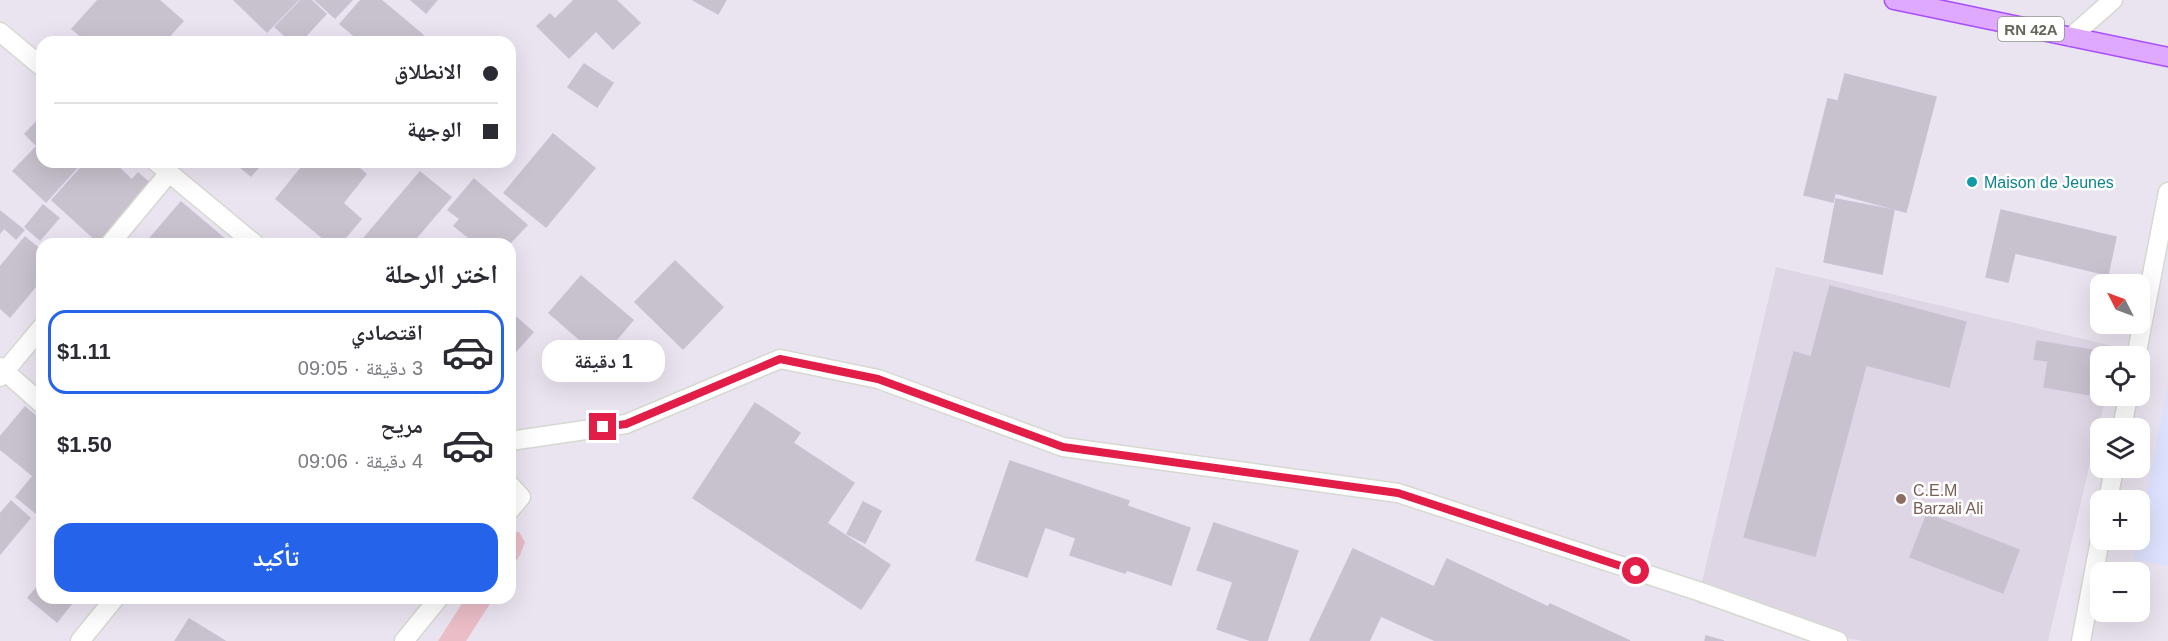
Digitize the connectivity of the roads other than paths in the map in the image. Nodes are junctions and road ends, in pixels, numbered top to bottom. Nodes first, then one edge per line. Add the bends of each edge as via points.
1 (1894, 0) edge
2 (2113, 0) edge
3 (0, 32) edge
4 (2071, 37) junction
5 (2168, 57) edge
6 (36, 62) edge
7 (163, 168) edge
8 (2168, 192) edge
9 (114, 238) edge
10 (248, 238) edge
11 (36, 334) edge
12 (2138, 346) edge
13 (2, 372) edge
14 (36, 399) edge
15 (516, 440) edge
16 (516, 492) edge
17 (516, 503) edge
18 (2098, 550) edge
19 (110, 604) edge
20 (433, 604) edge
21 (80, 641) edge
22 (404, 641) edge
23 (1838, 641) edge
24 (2081, 641) edge

1 - 4 main road, RN 42A
2 - 4 street
3 - 6 street
4 - 5 main road, RN 42A
7 - 9 street
7 - 10 street
8 - 12 street
11 - 13 street
13 - 14 street
15 - 23 street via 626,424 780,359 878,379 1063,447 1398,493
16 - 17 street via 521,497
18 - 24 street
19 - 21 street
20 - 22 street

